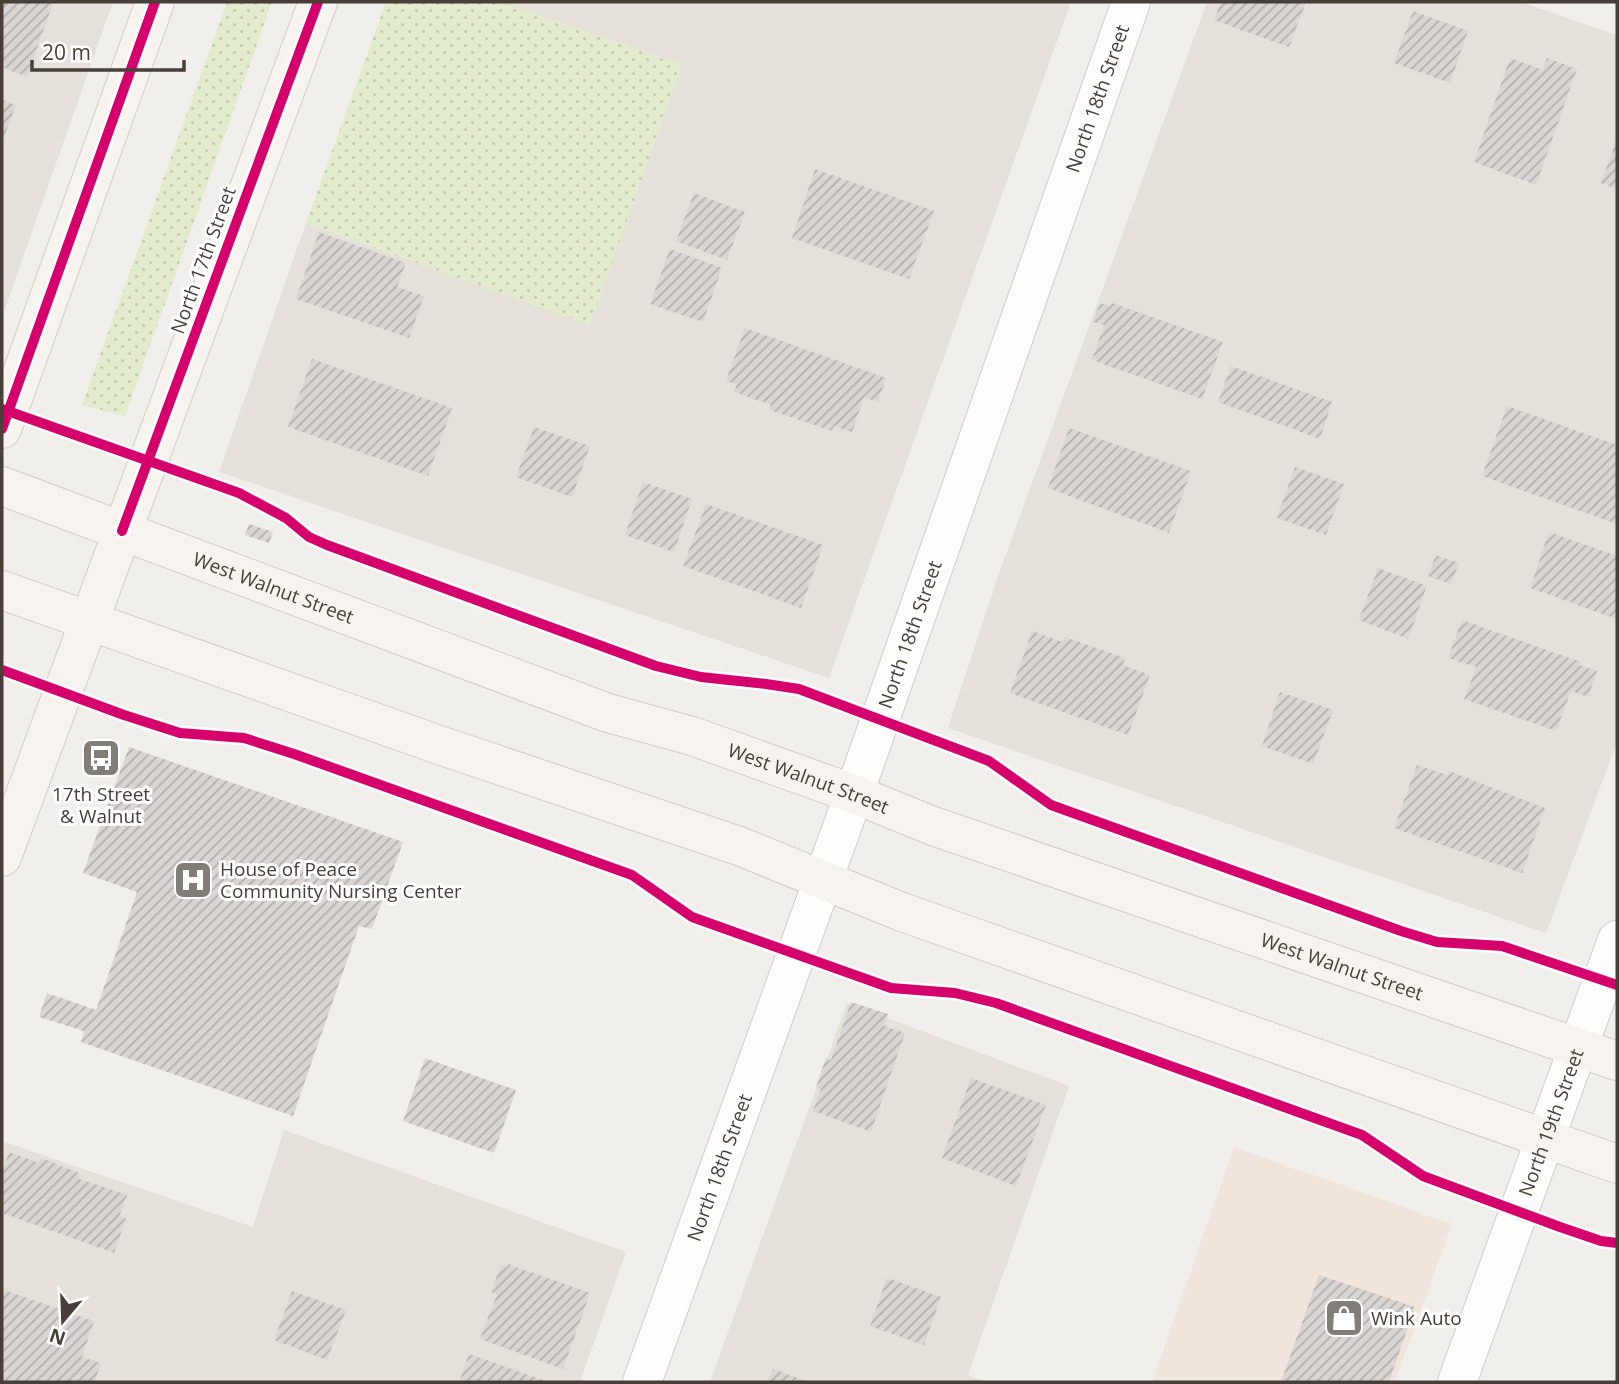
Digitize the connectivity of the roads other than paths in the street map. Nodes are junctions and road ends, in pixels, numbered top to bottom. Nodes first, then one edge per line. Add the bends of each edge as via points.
1 (155, 2) edge
2 (318, 2) edge
3 (1131, 2) edge
4 (2, 429) edge
5 (2, 486) edge
6 (122, 531) junction
7 (2, 590) edge
8 (89, 621) junction
9 (854, 794) junction
10 (2, 857) edge
11 (822, 878) junction
12 (1617, 940) edge
13 (1578, 1048) junction
14 (1617, 1061) edge
15 (1545, 1139) junction
16 (1617, 1164) edge
17 (642, 1382) edge
18 (1457, 1382) edge

1 - 4 main road
2 - 6 main road, North 17th Street
3 - 9 street, North 18th Street
5 - 6 main road, West Walnut Street
6 - 8 main road, North 17th Street
6 - 9 main road, West Walnut Street via 608,713 692,736
7 - 8 main road
8 - 10 main road, North 17th Street
8 - 11 main road
9 - 11 street, North 18th Street
9 - 13 main road, West Walnut Street via 933,826
11 - 15 main road via 902,912
11 - 17 street, North 18th Street
12 - 13 street, North 19th Street
13 - 14 main road, West Walnut Street
13 - 15 street, North 19th Street
15 - 16 main road
15 - 18 street, North 19th Street

